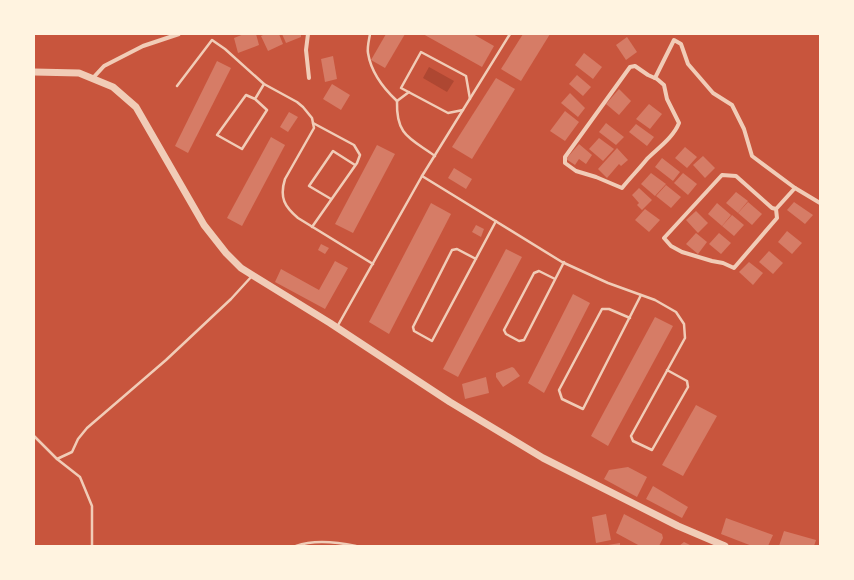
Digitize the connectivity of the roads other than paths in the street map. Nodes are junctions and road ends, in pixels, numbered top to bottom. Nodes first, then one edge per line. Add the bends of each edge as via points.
1 (179, 34) edge
2 (308, 34) edge
3 (370, 34) edge
4 (510, 34) edge
5 (34, 72) edge
6 (309, 78) dead end
7 (655, 78) junction
8 (92, 79) junction
9 (264, 84) junction
10 (177, 86) dead end
11 (409, 92) junction
12 (470, 99) junction
13 (255, 100) junction
14 (397, 101) junction
15 (463, 110) junction
16 (313, 122) junction
17 (435, 156) junction
18 (355, 165) junction
19 (422, 176) junction
20 (795, 188) junction
21 (331, 200) junction
22 (820, 203) edge
23 (776, 209) junction
24 (496, 221) junction
25 (312, 227) junction
26 (476, 259) junction
27 (564, 262) junction
28 (373, 264) junction
29 (253, 275) junction
30 (555, 279) junction
31 (641, 295) junction
32 (630, 318) junction
33 (337, 327) junction
34 (667, 370) junction
35 (34, 436) edge
36 (57, 459) junction
37 (92, 546) edge
38 (296, 546) edge
39 (356, 546) edge
40 (725, 546) edge

1 - 8 street via 143,46 104,66
2 - 6 street via 306,50
3 - 14 lane via 367,52 373,71 384,90
4 - 12 lane
5 - 8 street via 79,73
7 - 7 street via 635,66 630,67 565,157 565,163 576,171 622,188 664,144 679,123 667,99 664,85
7 - 20 street via 674,40 681,44 688,64 713,93 732,105 744,129 752,156
8 - 29 street via 113,87 136,107 204,226 240,268
9 - 10 lane via 212,40
9 - 13 lane
9 - 16 lane via 297,102 308,112
11 - 12 lane via 401,88 421,52 466,76
11 - 14 lane
11 - 15 lane via 448,113
12 - 15 lane
13 - 13 lane via 246,95 216,135 242,148 267,110
14 - 17 lane via 400,128 408,137
15 - 17 lane
16 - 18 lane via 354,145 360,155
16 - 25 lane via 311,136 282,187 288,209
17 - 19 lane
18 - 21 lane
18 - 21 lane via 333,151 309,186
19 - 24 lane
19 - 28 lane
20 - 22 street
20 - 23 street
21 - 25 lane
23 - 23 street via 736,176 722,175 664,238 671,246 682,252 734,268 777,218
24 - 26 lane
24 - 27 lane
25 - 28 lane
26 - 26 lane via 432,341 414,331 413,327 452,250 457,249
27 - 30 lane
27 - 31 lane
28 - 33 lane
29 - 33 street
29 - 36 lane via 177,350 87,428 72,452
30 - 30 lane via 524,340 520,341 506,334 504,330 534,273 539,272
31 - 32 lane
31 - 34 lane via 676,312 684,324 685,338
32 - 32 lane via 583,409 562,399 559,390 602,309 609,309
33 - 40 street via 450,402 543,458 678,526
34 - 34 lane via 631,436 633,442 652,450 688,388 687,381
35 - 36 lane
36 - 37 lane via 80,477 92,506
38 - 39 lane via 307,542

